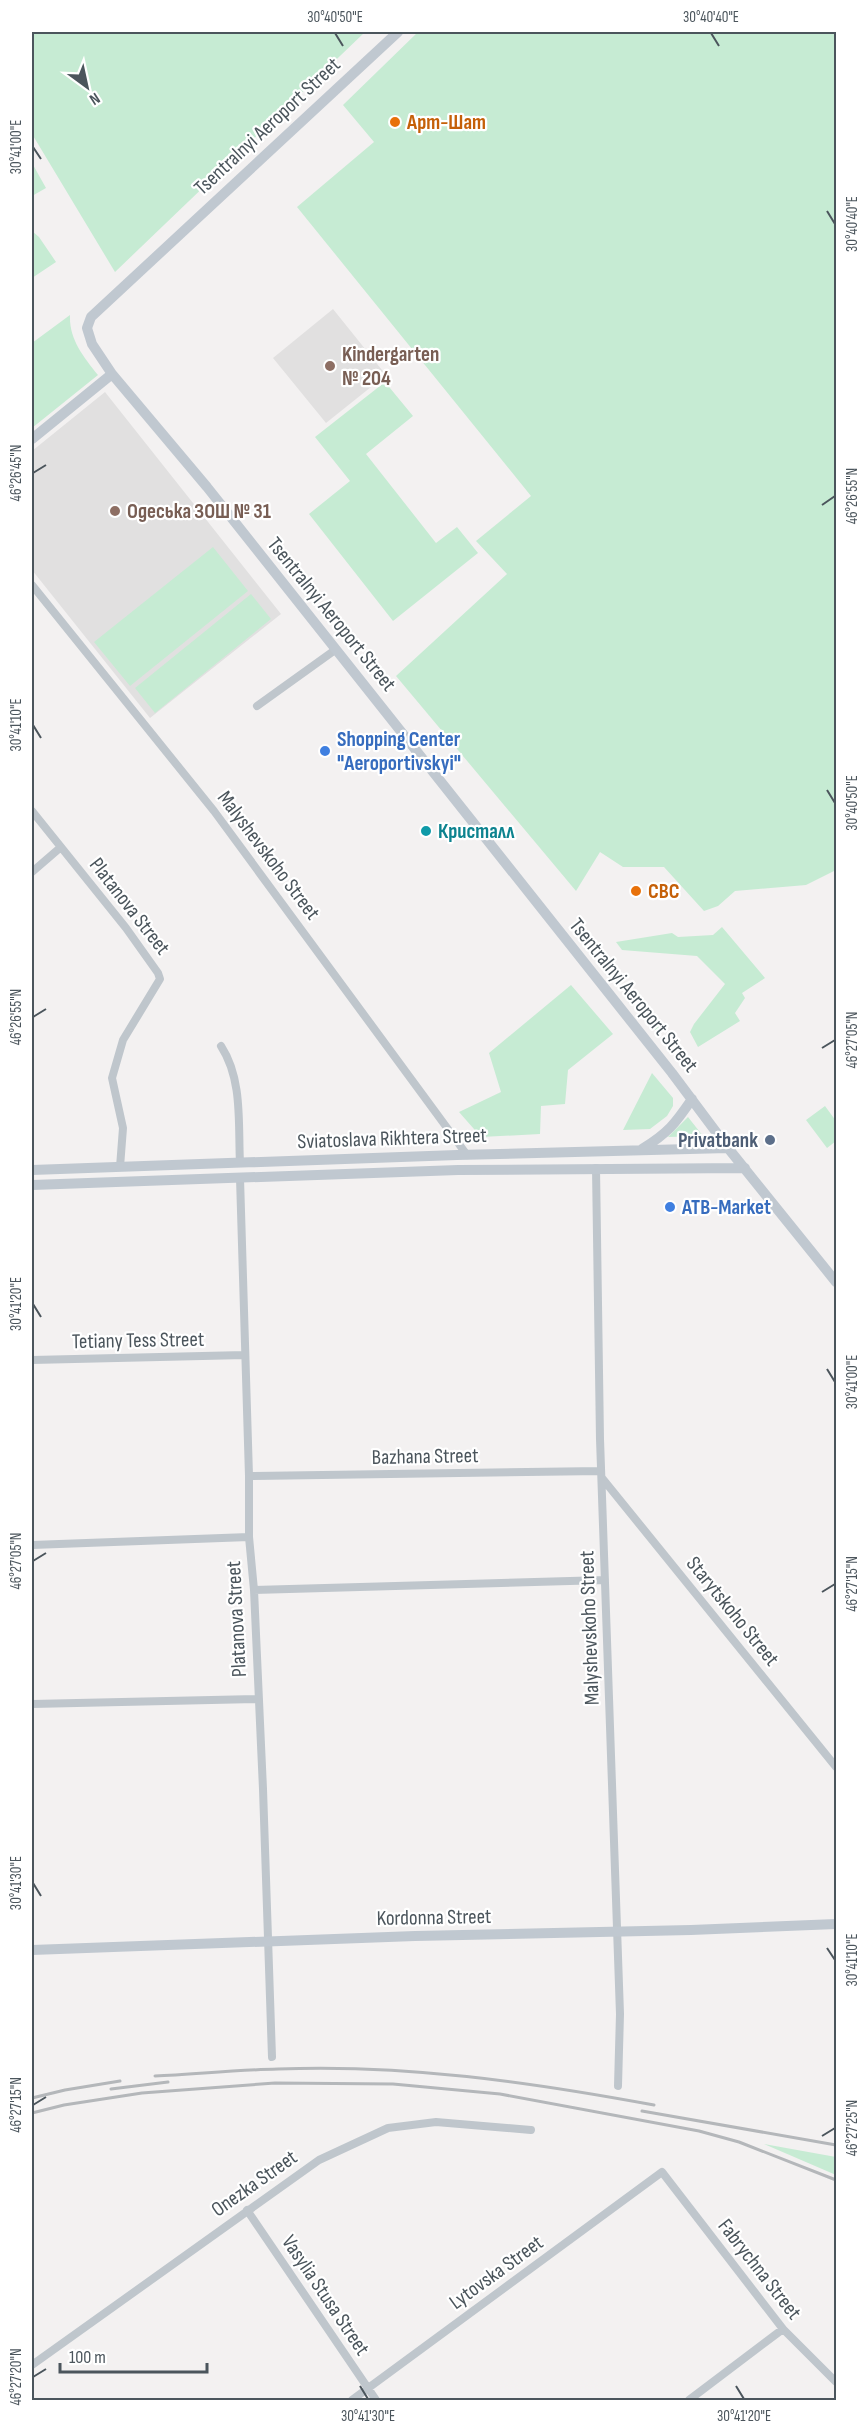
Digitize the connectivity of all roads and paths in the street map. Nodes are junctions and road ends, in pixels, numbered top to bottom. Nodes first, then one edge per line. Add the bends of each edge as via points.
1 (398, 32) edge
2 (112, 374) junction
3 (32, 438) edge
4 (32, 585) edge
5 (335, 650) junction
6 (256, 706) dead end
7 (32, 812) edge
8 (61, 847) junction
9 (32, 872) edge
10 (220, 1046) dead end
11 (692, 1099) junction
12 (728, 1148) junction
13 (642, 1149) junction
14 (467, 1155) junction
15 (240, 1163) junction
16 (120, 1167) junction
17 (596, 1168) junction
18 (745, 1168) junction
19 (32, 1170) edge
20 (240, 1178) junction
21 (32, 1185) edge
22 (837, 1282) edge
23 (245, 1355) junction
24 (32, 1360) edge
25 (601, 1474) junction
26 (249, 1476) junction
27 (249, 1537) junction
28 (32, 1545) edge
29 (605, 1580) junction
30 (254, 1590) junction
31 (259, 1699) junction
32 (32, 1704) edge
33 (837, 1767) edge
34 (837, 1924) edge
35 (617, 1932) junction
36 (268, 1942) junction
37 (32, 1950) edge
38 (272, 2058) dead end
39 (618, 2086) dead end
40 (531, 2130) dead end
41 (662, 2172) joint
42 (247, 2210) junction
43 (783, 2329) junction
44 (32, 2365) edge
45 (837, 2382) edge
46 (368, 2389) junction
47 (352, 2400) edge
48 (376, 2400) edge
49 (689, 2400) edge

1 - 2 main road, Tsentralnyi Aeroport Street via 91,317 87,328 92,344
2 - 3 main road
2 - 5 main road, Tsentralnyi Aeroport Street
4 - 14 street, Malyshevskoho Street via 214,811
5 - 6 street
5 - 11 main road, Tsentralnyi Aeroport Street
7 - 8 street, Platanova Street
8 - 9 street
8 - 16 street, Platanova Street via 126,928 160,979 123,1040 112,1078 123,1128
10 - 15 street via 236,1081
11 - 12 main road, Tsentralnyi Aeroport Street
11 - 13 main road via 675,1125
12 - 13 main road, Sviatoslava Rikhtera Street
12 - 18 main road
13 - 14 main road, Sviatoslava Rikhtera Street
14 - 15 main road, Sviatoslava Rikhtera Street
15 - 16 main road, Sviatoslava Rikhtera Street
16 - 19 main road, Sviatoslava Rikhtera Street
17 - 18 main road, Sviatoslava Rikhtera Street
17 - 20 main road, Sviatoslava Rikhtera Street
17 - 25 street, Malyshevskoho Street
18 - 22 main road
20 - 21 main road, Sviatoslava Rikhtera Street
20 - 23 street, Platanova Street
23 - 24 street, Tetiany Tess Street
23 - 26 street, Platanova Street
25 - 26 street, Bazhana Street
25 - 29 street, Malyshevskoho Street
25 - 33 street, Starytskoho Street
26 - 27 street, Platanova Street
27 - 28 street
27 - 30 street, Platanova Street
29 - 30 street
29 - 35 street, Malyshevskoho Street
30 - 31 street, Platanova Street
31 - 32 street
31 - 36 street, Platanova Street
34 - 35 main road, Kordonna Street
35 - 36 main road, Kordonna Street
35 - 39 street, Malyshevskoho Street
36 - 37 main road, Kordonna Street
36 - 38 street, Platanova Street
40 - 42 street, Onezka Street via 436,2122 387,2128 319,2160
41 - 43 street, Fabrychna Street
41 - 46 street, Lytovska Street
42 - 44 street, Onezka Street
42 - 46 street, Vasylia Stusa Street
43 - 45 street, Fabrychna Street
43 - 49 street
46 - 47 street, Lytovska Street
46 - 48 street, Vasylia Stusa Street

